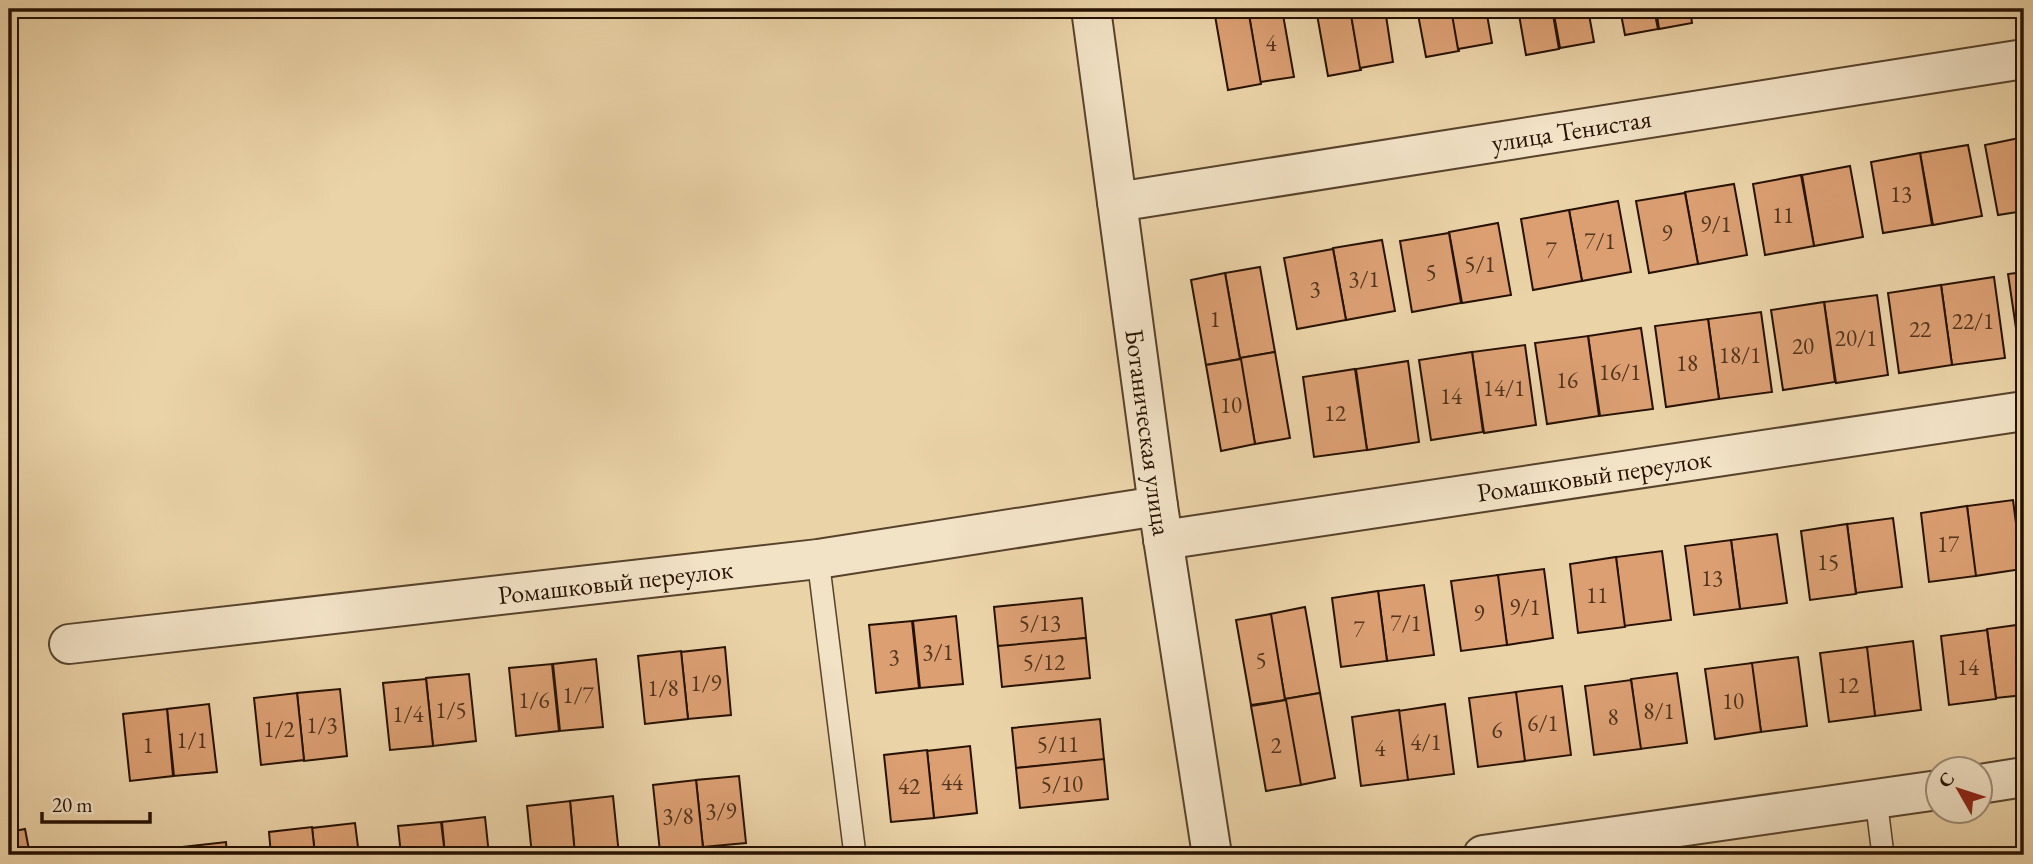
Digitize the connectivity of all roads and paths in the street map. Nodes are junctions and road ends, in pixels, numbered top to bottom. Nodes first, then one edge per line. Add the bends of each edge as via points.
1 (1091, 9) edge
2 (2024, 60) edge
3 (1118, 202) junction
4 (2024, 411) edge
5 (1161, 523) junction
6 (818, 559) junction
7 (69, 644) dead end
8 (2024, 777) edge
9 (1994, 782) edge
10 (1924, 792) edge
11 (1876, 799) junction
12 (1542, 851) edge
13 (855, 855) edge
14 (1212, 855) edge
15 (1483, 855) edge
16 (1884, 855) edge

1 - 3 street, Ботаническая улица
2 - 3 street, улица Тенистая
3 - 5 street, Ботаническая улица
4 - 5 street, Ромашковый переулок
5 - 6 street, Ромашковый переулок
5 - 14 street, Ботаническая улица
6 - 7 street, Ромашковый переулок
6 - 13 lane
8 - 9 street
10 - 11 street
11 - 12 street
11 - 16 lane
12 - 15 street

